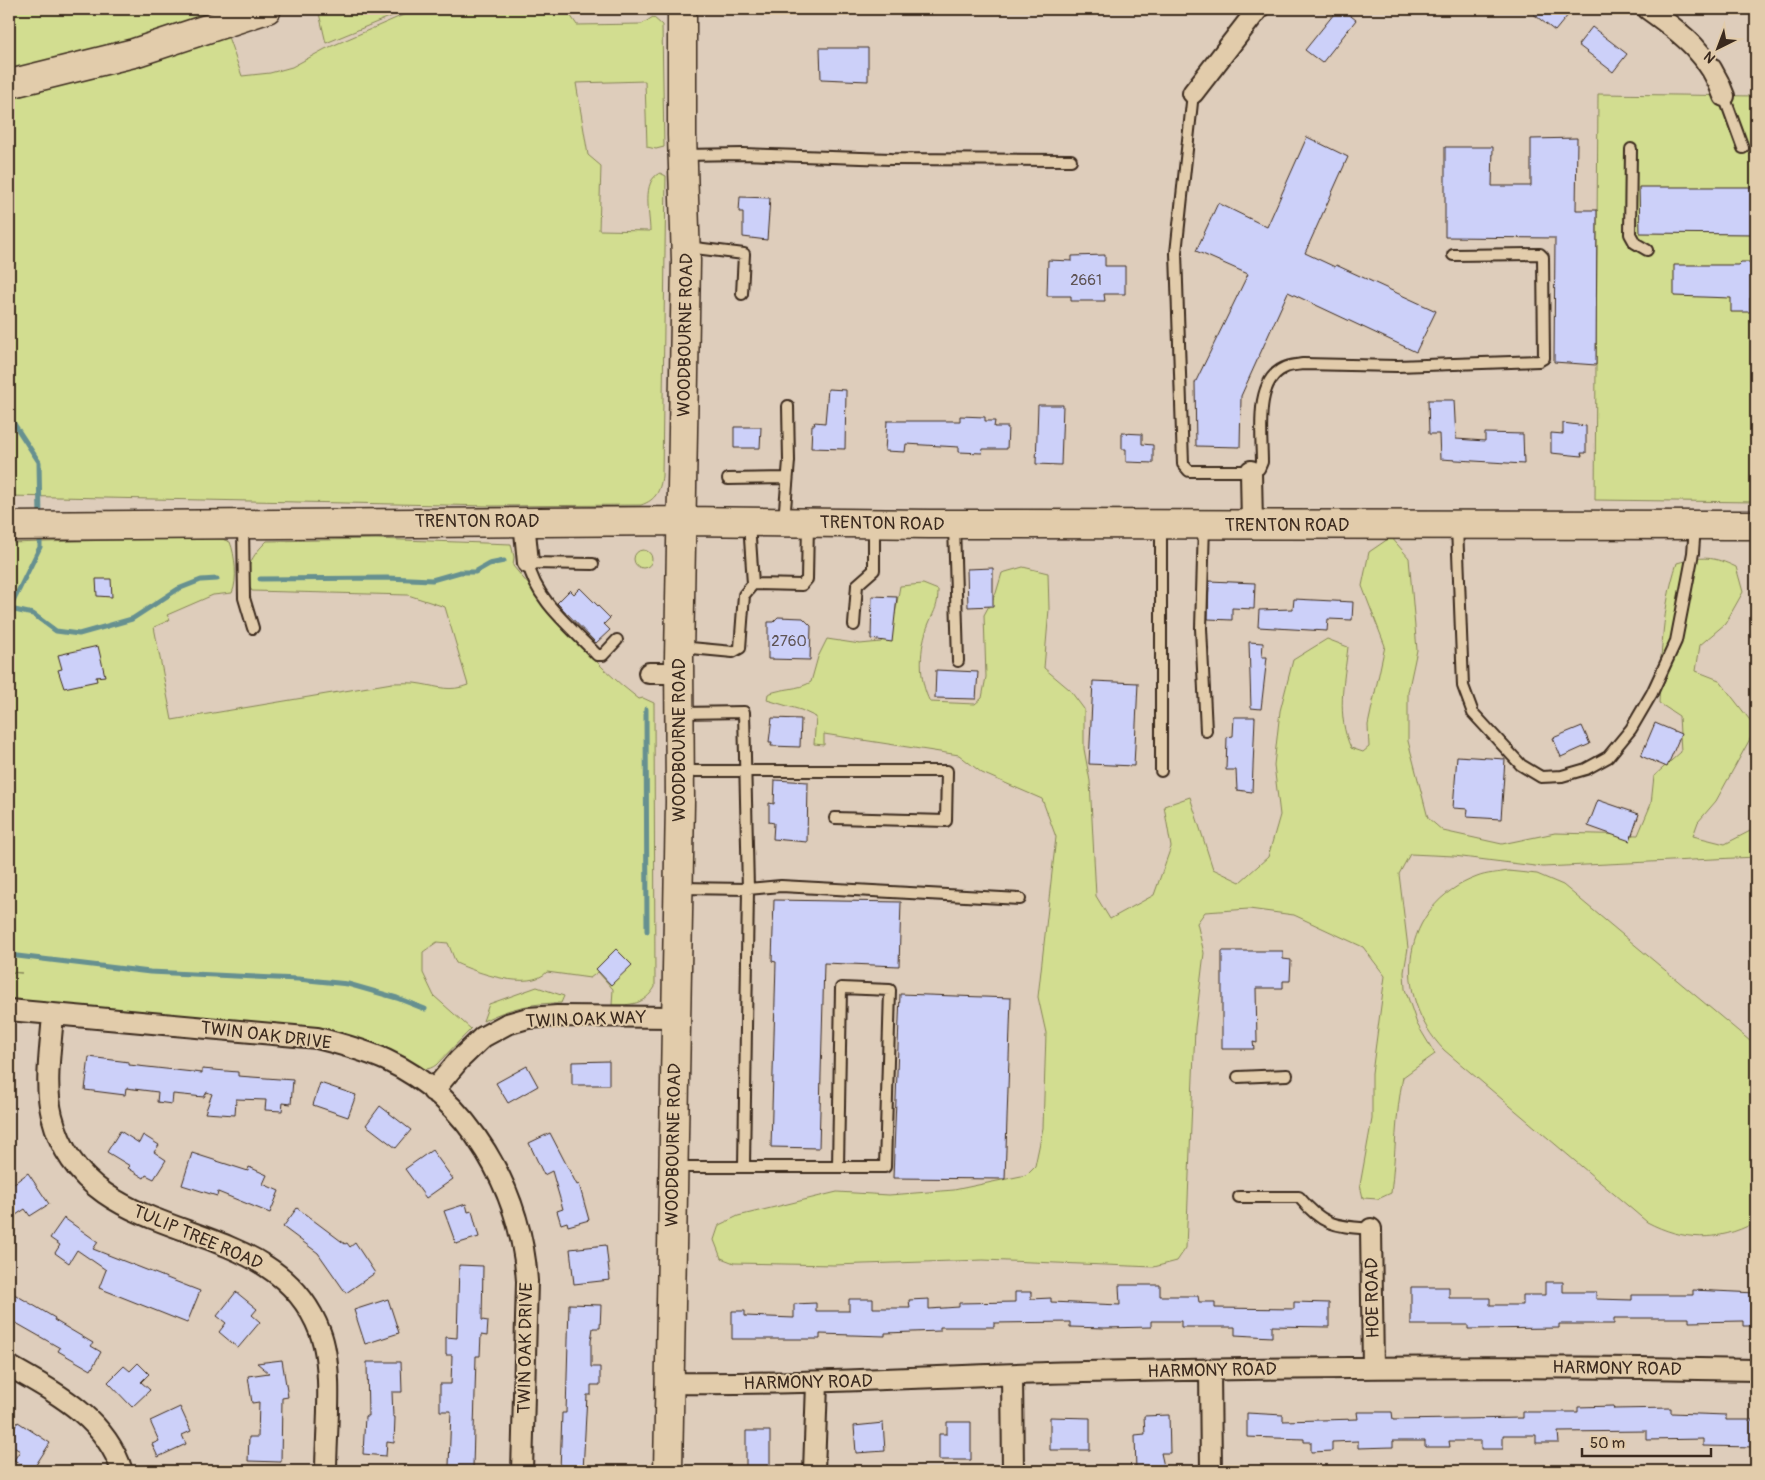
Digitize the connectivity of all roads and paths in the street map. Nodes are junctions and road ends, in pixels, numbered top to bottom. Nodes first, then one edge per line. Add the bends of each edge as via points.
1 (267, 9) edge
2 (682, 9) edge
3 (1258, 9) edge
4 (1648, 9) edge
5 (9, 84) edge
6 (1193, 93) joint
7 (1724, 96) joint
8 (1631, 148) dead end
9 (1743, 148) dead end
10 (683, 155) junction
11 (1071, 160) dead end
12 (686, 247) junction
13 (1647, 250) dead end
14 (1453, 255) dead end
15 (742, 294) dead end
16 (788, 406) dead end
17 (1251, 471) junction
18 (728, 478) dead end
19 (786, 478) junction
20 (524, 521) junction
21 (682, 521) junction
22 (750, 522) junction
23 (796, 522) junction
24 (243, 523) junction
25 (874, 523) junction
26 (954, 524) junction
27 (1161, 524) junction
28 (1204, 524) junction
29 (1252, 524) junction
30 (1457, 525) junction
31 (1695, 525) junction
32 (1756, 525) edge
33 (15, 526) edge
34 (528, 563) junction
35 (593, 564) dead end
36 (754, 584) junction
37 (854, 625) dead end
38 (253, 628) dead end
39 (617, 640) dead end
40 (679, 660) junction
41 (958, 661) dead end
42 (649, 672) dead end
43 (680, 713) junction
44 (1206, 731) dead end
45 (745, 769) junction
46 (680, 771) junction
47 (1161, 771) dead end
48 (836, 818) dead end
49 (678, 888) junction
50 (748, 889) junction
51 (1020, 899) dead end
52 (9, 1010) edge
53 (53, 1014) junction
54 (676, 1017) junction
55 (1287, 1075) dead end
56 (1238, 1077) dead end
57 (432, 1091) junction
58 (672, 1167) junction
59 (744, 1167) junction
60 (838, 1167) junction
61 (1239, 1197) dead end
62 (1371, 1229) joint
63 (9, 1366) edge
64 (1373, 1367) junction
65 (1210, 1370) junction
66 (1756, 1370) edge
67 (1012, 1375) junction
68 (669, 1383) junction
69 (816, 1383) junction
70 (122, 1471) edge
71 (326, 1471) edge
72 (522, 1471) edge
73 (668, 1471) edge
74 (814, 1471) edge
75 (1012, 1471) edge
76 (1211, 1471) edge

1 - 5 main road via 134,53
2 - 10 main road, WOODBOURNE ROAD
3 - 6 street
4 - 7 street via 1703,55 1718,78
6 - 17 lane via 1176,254 1183,464 1189,471 1196,472
7 - 9 lane
8 - 13 lane via 1630,234 1635,243
10 - 11 lane
10 - 12 main road, WOODBOURNE ROAD
12 - 15 lane via 744,254
12 - 21 main road, WOODBOURNE ROAD
14 - 17 lane via 1540,254 1543,257 1544,358 1539,361 1458,365 1303,364 1284,368 1271,377 1263,392 1262,462 1259,469
16 - 19 lane via 789,461
17 - 29 street
18 - 19 lane
19 - 23 lane
20 - 21 main road, TRENTON ROAD
20 - 24 main road, TRENTON ROAD
20 - 34 street
21 - 22 main road, TRENTON ROAD
21 - 40 main road, WOODBOURNE ROAD
22 - 23 main road, TRENTON ROAD
22 - 36 lane
23 - 25 main road, TRENTON ROAD
23 - 36 lane via 807,578 802,585
24 - 33 main road, TRENTON ROAD
24 - 38 lane via 244,598
25 - 26 main road, TRENTON ROAD
25 - 37 lane via 874,570 857,584
26 - 27 main road, TRENTON ROAD
26 - 41 lane
27 - 28 main road, TRENTON ROAD
27 - 47 lane
28 - 29 main road, TRENTON ROAD
28 - 44 lane via 1201,628
29 - 30 main road, TRENTON ROAD
30 - 31 main road, TRENTON ROAD
30 - 31 lane via 1463,686 1473,713 1521,765 1541,777 1562,776 1586,769 1608,757 1631,729 1676,641 1693,553
31 - 32 main road, TRENTON ROAD
34 - 35 lane
34 - 39 lane via 540,592 597,654 603,655
36 - 40 lane via 744,595 740,648 733,652
40 - 42 street
40 - 43 main road, WOODBOURNE ROAD
43 - 45 lane via 744,712
43 - 46 main road, WOODBOURNE ROAD
45 - 46 lane
45 - 48 lane via 947,771 946,821
45 - 50 lane
46 - 49 main road, WOODBOURNE ROAD
49 - 50 lane
49 - 54 main road, WOODBOURNE ROAD
50 - 51 lane via 780,886
50 - 59 lane
52 - 53 street, TWIN OAK DRIVE
53 - 57 street, TWIN OAK DRIVE via 318,1038 387,1060
53 - 71 street, TULIP TREE ROAD via 49,1067 52,1117 63,1146 86,1180 112,1200 260,1260 284,1278 312,1315 326,1360
54 - 57 street, TWIN OAK WAY via 557,1016 528,1018 507,1024 483,1037
54 - 58 main road, WOODBOURNE ROAD
55 - 56 lane
57 - 72 street, TWIN OAK DRIVE via 472,1130 490,1157 519,1224 527,1281
58 - 59 lane
58 - 68 main road, WOODBOURNE ROAD
59 - 60 lane
60 - 60 lane via 885,1167 890,990 841,988
61 - 62 lane via 1299,1197 1309,1209 1334,1226
62 - 64 street, HOE ROAD
63 - 70 street via 67,1401 100,1428
64 - 65 street, HARMONY ROAD
64 - 66 street, HARMONY ROAD
65 - 67 street, HARMONY ROAD
65 - 76 street
67 - 69 street, HARMONY ROAD
67 - 75 street
68 - 69 street, HARMONY ROAD
68 - 73 main road, WOODBOURNE ROAD
69 - 74 street

